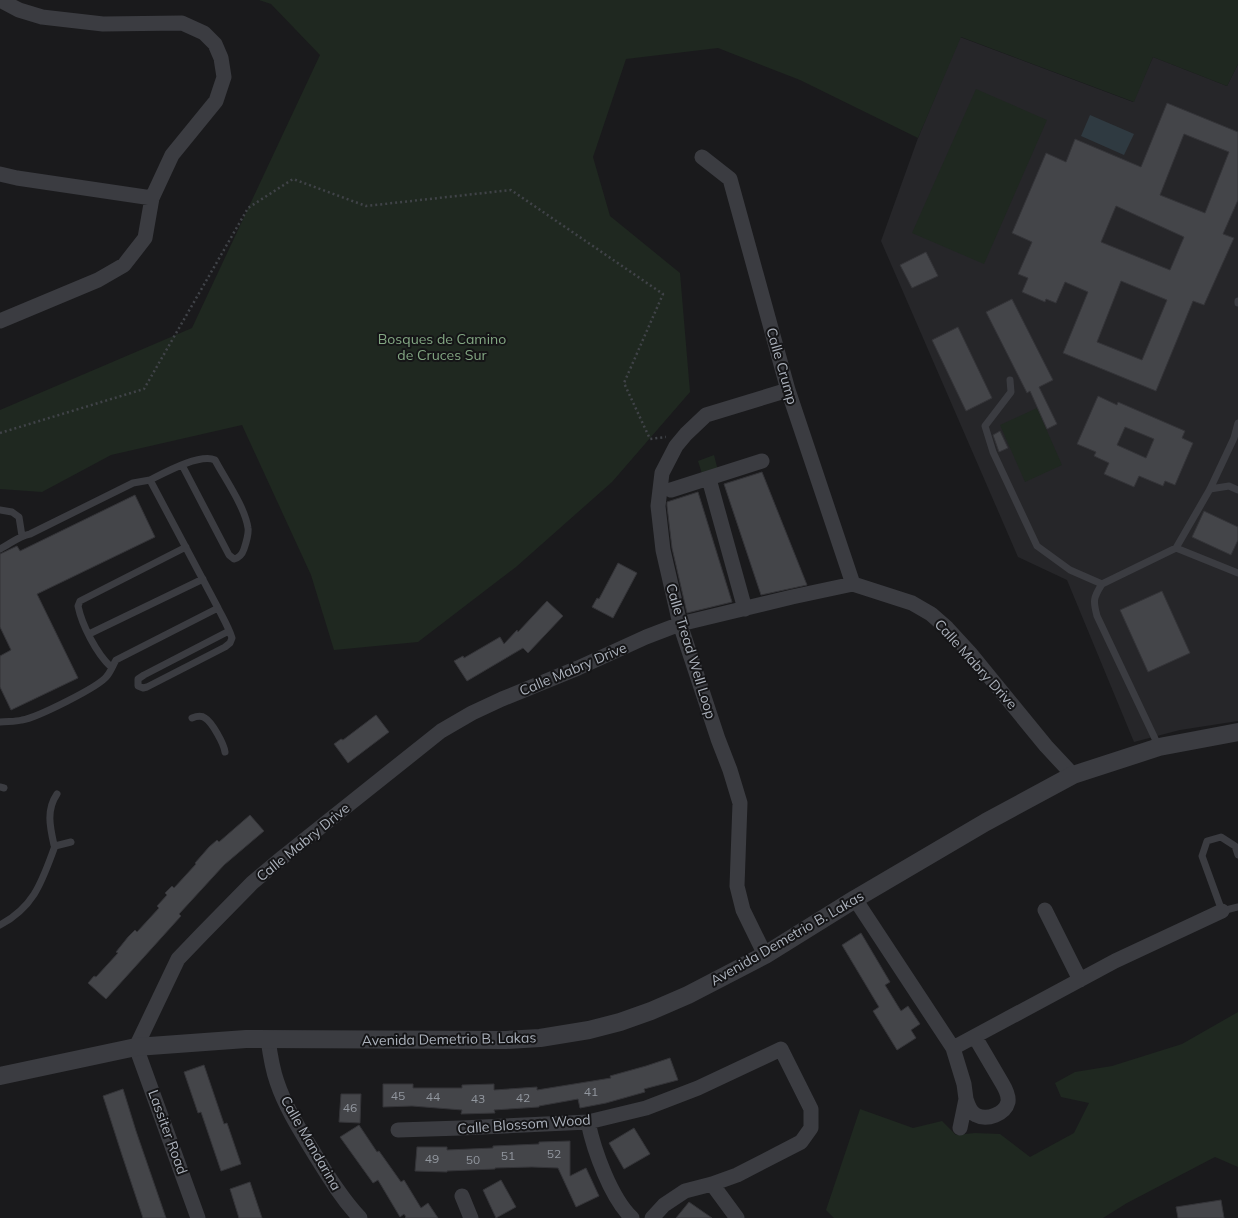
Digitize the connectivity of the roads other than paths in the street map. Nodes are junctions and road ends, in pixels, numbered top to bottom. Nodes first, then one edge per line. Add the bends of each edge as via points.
1 (0, 0) edge
2 (702, 157) dead end
3 (0, 174) edge
4 (152, 198) junction
5 (0, 321) edge
6 (1010, 380) dead end
7 (788, 390) junction
8 (1238, 423) edge
9 (762, 461) dead end
10 (182, 465) junction
11 (709, 479) junction
12 (150, 480) junction
13 (1210, 489) junction
14 (671, 490) dead end
15 (1238, 490) edge
16 (0, 510) edge
17 (22, 536) junction
18 (186, 547) junction
19 (1176, 548) junction
20 (0, 549) edge
21 (1238, 573) edge
22 (203, 579) junction
23 (853, 584) junction
24 (1102, 584) junction
25 (218, 608) junction
26 (745, 609) junction
27 (680, 624) junction
28 (229, 631) junction
29 (89, 634) junction
30 (111, 667) junction
31 (192, 718) dead end
32 (0, 722) edge
33 (1238, 732) edge
34 (1159, 747) junction
35 (225, 752) dead end
36 (1073, 775) junction
37 (57, 794) dead end
38 (71, 842) dead end
39 (55, 846) junction
40 (1238, 855) edge
41 (855, 898) junction
42 (1238, 907) edge
43 (1046, 910) dead end
44 (1222, 911) junction
45 (0, 925) edge
46 (765, 955) junction
47 (1080, 980) junction
48 (975, 1037) junction
49 (268, 1040) junction
50 (136, 1047) junction
51 (953, 1048) junction
52 (0, 1076) edge
53 (966, 1099) junction
54 (588, 1122) junction
55 (960, 1128) dead end
56 (398, 1130) dead end
57 (712, 1184) junction
58 (462, 1196) dead end
59 (198, 1218) edge
60 (360, 1218) edge
61 (471, 1218) edge
62 (632, 1218) edge
63 (652, 1218) edge
64 (737, 1218) edge

1 - 4 street via 18,10 42,17 103,24 182,24 204,32 215,44 221,58 224,77 216,100 172,155
2 - 7 street, Calle Crump via 730,179
3 - 4 street
4 - 5 street via 145,238 124,265 98,280
6 - 24 lane via 1011,392 985,426 993,452 1037,546 1070,570
7 - 23 street, Calle Crump
7 - 27 street, Calle Tread Well Loop via 706,415 676,446 662,473 658,506 663,550
8 - 13 lane via 1234,438
9 - 11 street
10 - 10 lane via 203,459 215,460 243,510 249,529 242,554 238,558 234,559 229,555
10 - 12 lane
11 - 14 street
11 - 26 street
12 - 17 lane via 133,483
12 - 18 lane
13 - 15 lane via 1229,486
13 - 19 lane
16 - 17 lane via 12,512 19,517
17 - 20 lane
18 - 22 lane
18 - 29 lane via 80,601 80,616
19 - 21 lane
19 - 24 lane
22 - 25 lane
22 - 29 lane
23 - 26 street, Calle Mabry Drive
23 - 36 street, Calle Mabry Drive via 912,603 931,614 970,653
24 - 34 lane via 1094,595 1097,616
25 - 28 lane
25 - 30 lane via 124,655
26 - 27 street, Calle Mabry Drive
27 - 46 street, Calle Tread Well Loop via 740,803 737,886 743,910
27 - 50 street, Calle Mabry Drive via 502,699 441,731 252,883 202,934 178,959
28 - 28 lane via 232,638 225,647 147,687 138,686 138,679 144,675
29 - 30 lane via 101,656
30 - 32 lane via 107,676 82,694 23,720
31 - 35 lane via 206,718 220,738
33 - 34 street, Avenida Demetrio B. Lakas
34 - 36 street, Avenida Demetrio B. Lakas
36 - 41 street, Avenida Demetrio B. Lakas
37 - 39 lane via 50,815
38 - 39 lane
39 - 45 lane via 36,893 26,906
40 - 44 lane via 1235,846 1221,837 1207,841 1202,856
41 - 46 street, Avenida Demetrio B. Lakas
41 - 51 street
42 - 44 lane
43 - 47 street
44 - 47 street
46 - 49 street, Avenida Demetrio B. Lakas via 651,1011 589,1030 554,1036 472,1040
47 - 48 street
48 - 51 street
48 - 53 street via 1002,1083 1008,1101 1004,1110 990,1118 976,1116 970,1110
49 - 50 street, Avenida Demetrio B. Lakas via 246,1039
49 - 60 street, Calle Mandarina via 274,1075 288,1108 327,1174 349,1207
50 - 52 street, Avenida Demetrio B. Lakas
50 - 59 street, Lassiter Road
51 - 53 street
53 - 55 street
54 - 56 street, Calle Blossom Wood
54 - 57 street, Calle Blossom Wood via 646,1108 698,1088 781,1049 811,1109 811,1128 801,1142 738,1175
54 - 62 street via 593,1144 616,1197 624,1211
57 - 63 street via 685,1191 664,1205
57 - 64 street
58 - 61 street

